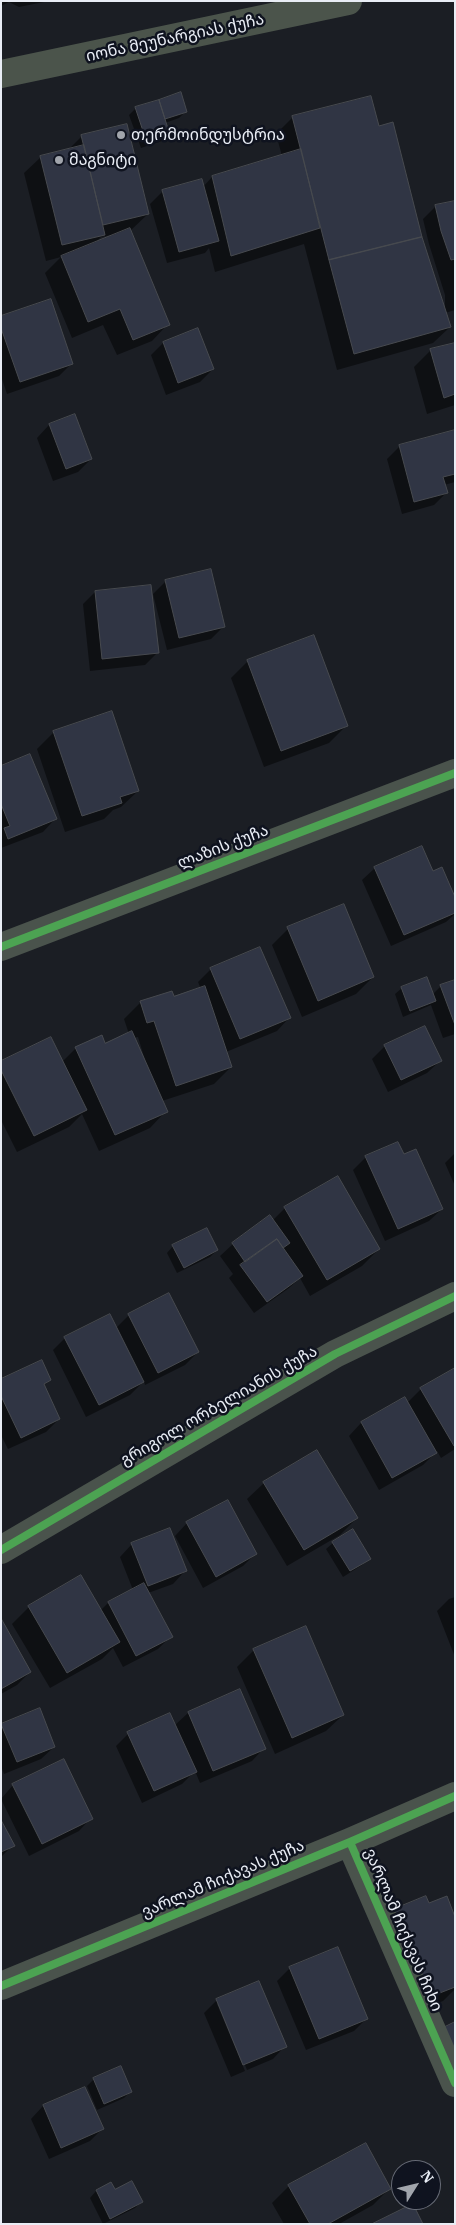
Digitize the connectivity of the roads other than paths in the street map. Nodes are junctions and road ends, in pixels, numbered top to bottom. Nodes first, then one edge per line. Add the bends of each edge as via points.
1 (348, 1) edge
2 (1, 74) edge
3 (455, 773) edge
4 (1, 947) edge
5 (455, 1296) edge
6 (1, 1550) edge
7 (455, 1796) edge
8 (350, 1842) junction
9 (1, 1986) edge
10 (455, 2083) edge

1 - 2 main road, იონა მეუნარგიას ქუჩა
3 - 4 street, ლაზის ქუჩა
5 - 6 street, გრიგოლ ორბელიანის ქუჩა via 336,1354
7 - 8 street, ვარლამ ჩიქავას ქუჩა
8 - 9 street, ვარლამ ჩიქავას ქუჩა
8 - 10 street, ვარლამ ჩიქავას ჩიხი

